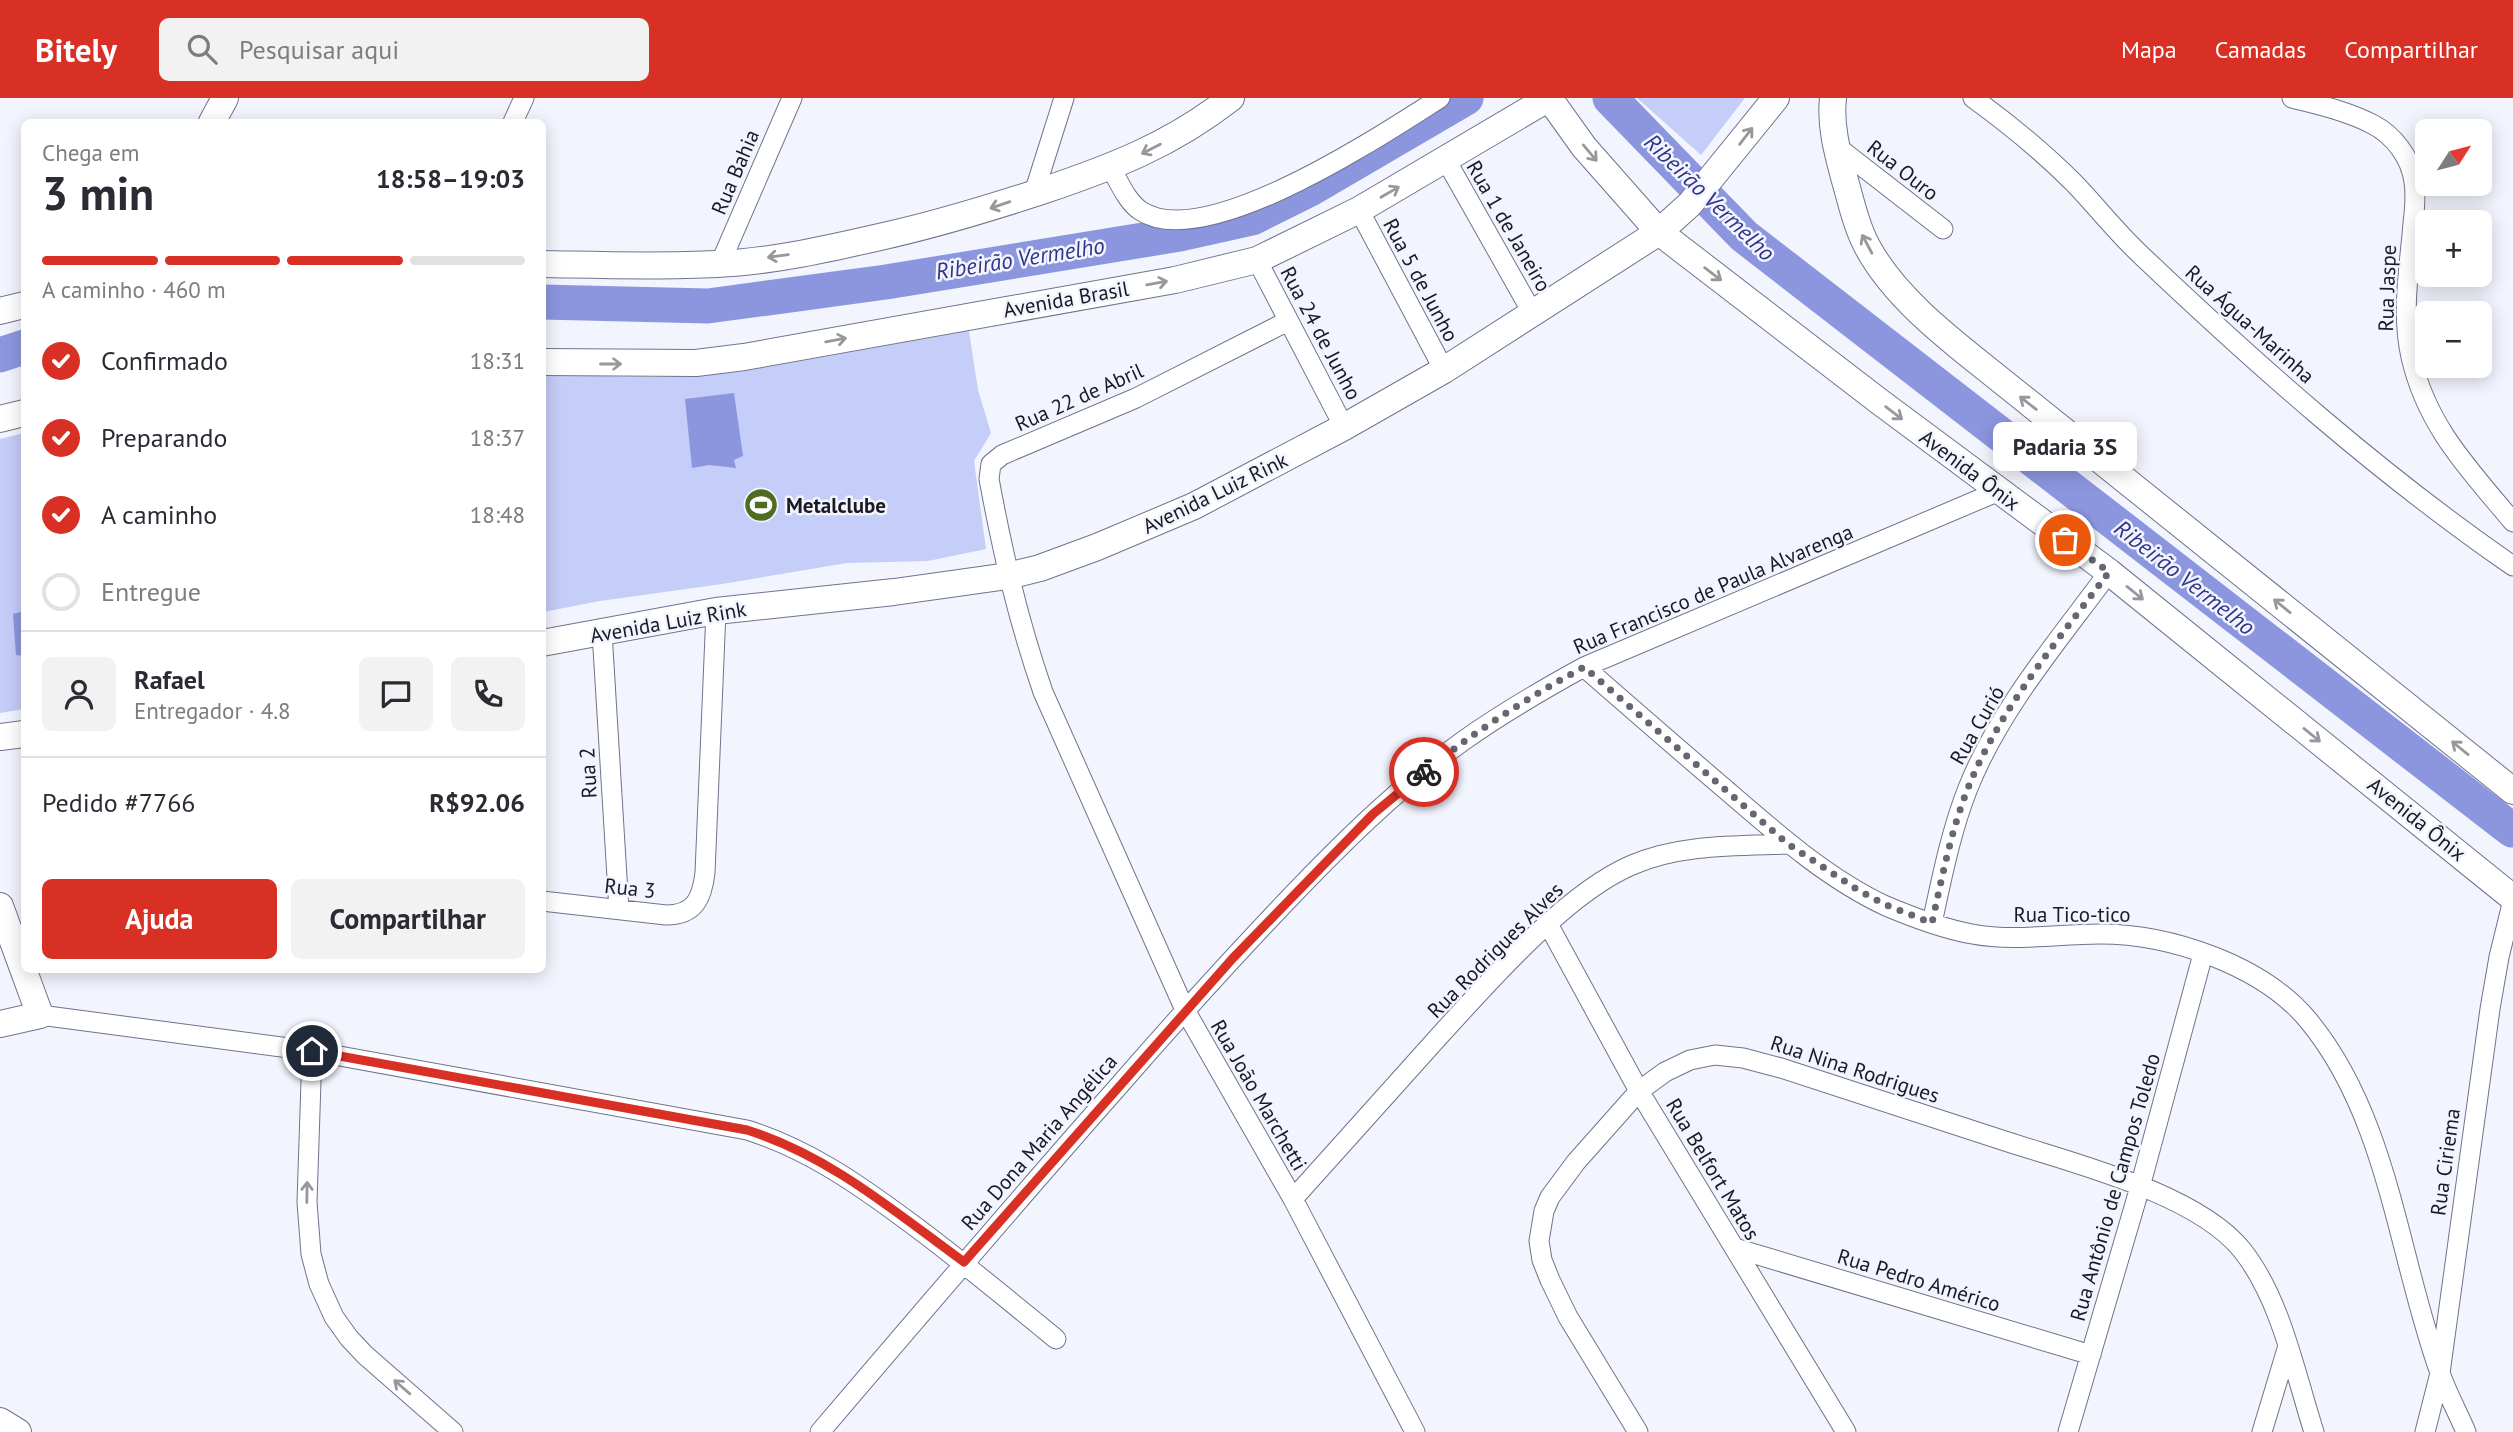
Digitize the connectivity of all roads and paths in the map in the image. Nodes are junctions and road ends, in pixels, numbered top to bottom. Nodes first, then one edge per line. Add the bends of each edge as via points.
1 (225, 98) edge
2 (524, 98) edge
3 (792, 98) edge
4 (1064, 98) edge
5 (1231, 98) edge
6 (1440, 98) edge
7 (1549, 98) edge
8 (1776, 98) edge
9 (1833, 98) edge
10 (1973, 98) edge
11 (2292, 98) edge
12 (214, 119) edge
13 (514, 119) edge
14 (1836, 146) junction
15 (1446, 160) junction
16 (1111, 168) junction
17 (1034, 193) junction
18 (1359, 210) junction
19 (1942, 229) dead end
20 (1659, 232) junction
21 (1256, 260) junction
22 (546, 264) edge
23 (720, 264) junction
24 (21, 306) edge
25 (0, 311) edge
26 (1533, 314) junction
27 (1288, 321) junction
28 (546, 362) edge
29 (1444, 370) junction
30 (21, 414) edge
31 (0, 418) edge
32 (1344, 427) junction
33 (1999, 491) junction
34 (2513, 522) edge
35 (2513, 566) edge
36 (2109, 572) junction
37 (1007, 576) junction
38 (716, 611) junction
39 (603, 632) junction
40 (546, 642) edge
41 (1584, 667) junction
42 (21, 734) edge
43 (0, 737) edge
44 (2513, 791) edge
45 (1788, 844) junction
46 (2513, 899) edge
47 (546, 901) edge
48 (0, 906) edge
49 (619, 910) junction
50 (1932, 923) junction
51 (1548, 924) junction
52 (2203, 954) junction
53 (21, 963) edge
54 (25, 973) edge
55 (1185, 1010) junction
56 (40, 1015) junction
57 (0, 1024) edge
58 (312, 1051) junction
59 (1639, 1091) junction
60 (2140, 1187) junction
61 (1293, 1199) junction
62 (1735, 1248) junction
63 (964, 1262) junction
64 (1056, 1339) dead end
65 (2287, 1349) junction
66 (2091, 1355) junction
67 (2440, 1373) junction
68 (0, 1421) edge
69 (18, 1432) edge
70 (453, 1432) edge
71 (820, 1432) edge
72 (1415, 1432) edge
73 (1638, 1432) edge
74 (1846, 1432) edge
75 (2068, 1432) edge
76 (2262, 1432) edge
77 (2314, 1432) edge
78 (2425, 1432) edge
79 (2466, 1432) edge

1 - 12 main road
2 - 13 street
3 - 23 street, Rua Bahia
4 - 17 street
5 -> 16 main road via 1170,139
6 - 16 street via 1334,164 1282,190 1200,218 1161,219 1141,212
7 - 15 main road, Avenida Brasil
7 -> 20 main road, Avenida Ônix
20 -> 8 main road, Avenida Luiz Rink via 1716,175
9 - 14 main road
10 - 35 street, Rua Água-Marinha via 2052,161 2141,256 2310,408 2466,534
11 - 34 street, Rua Jaspe via 2374,125 2393,140 2408,163 2415,202 2407,337 2417,379 2429,412 2452,448
14 - 19 street, Rua Ouro
44 -> 14 main road via 1940,331 1885,273 1869,249
18 -> 15 main road, Avenida Brasil
15 - 26 street, Rua 1 de Janeiro
16 - 17 main road
17 -> 23 main road via 979,212 827,249
18 - 21 main road, Avenida Brasil
18 - 29 street, Rua 5 de Junho
20 - 26 main road, Avenida Luiz Rink
20 -> 33 main road, Avenida Ônix
21 - 27 street, Rua 24 de Junho
28 -> 21 main road, Avenida Brasil via 670,363 744,357 1175,280
22 - 23 main road
24 - 25 main road
26 - 29 main road, Avenida Luiz Rink
27 - 32 street, Rua 24 de Junho
27 - 37 street, Rua 22 de Abril via 1136,398 994,461 989,480
29 - 32 main road, Avenida Luiz Rink
30 - 31 main road
32 - 37 main road, Avenida Luiz Rink via 1194,506 1041,568
33 - 36 main road, Avenida Ônix
33 - 41 street, Rua Francisco de Paula Alvarenga
36 -> 46 main road, Avenida Ônix
36 - 50 street, Rua Curió via 2032,676 1968,787 1944,863
37 - 38 main road, Avenida Luiz Rink
37 - 55 street, Rua João Marchetti via 1043,692
38 - 39 main road, Avenida Luiz Rink
38 - 49 street, Rua 3 via 703,892 696,903 677,915
39 - 40 main road, Avenida Luiz Rink
39 - 49 street, Rua 2
41 - 45 street, Rua Tico-tico
41 - 55 street, Rua Francisco de Paula Alvarenga via 1462,742 1373,814
42 - 43 main road
45 - 50 street, Rua Tico-tico via 1858,890
45 - 51 street, Rua Rodrigues Alves via 1704,848 1631,865 1602,881
46 - 67 street, Rua Ciriema via 2498,957
47 - 49 street, Rua 3
48 - 53 main road
50 - 52 street, Rua Tico-tico via 1971,934 2017,938 2141,936
51 - 59 street, Rua Belfort Matos
51 - 61 street, Rua Rodrigues Alves via 1487,984
52 - 60 street, Rua Antônio de Campos Toledo
52 - 67 street, Rua Tico-tico via 2256,978 2282,996 2306,1018 2343,1071 2364,1116
54 - 56 main road
55 - 61 street, Rua João Marchetti
55 - 63 street, Rua Dona Maria Angélica
56 - 57 main road
56 - 58 street
58 - 63 street via 747,1130 850,1178
70 -> 58 street via 365,1356 334,1317 318,1284 307,1202
59 - 60 street, Rua Nina Rodrigues via 1690,1060 1715,1055 1743,1058
59 - 62 street, Rua Belfort Matos
59 - 73 street, Rua Nina Rodrigues via 1550,1198 1539,1241 1557,1297
60 - 65 street, Rua Nina Rodrigues via 2206,1217 2241,1249 2276,1311
60 - 66 street, Rua Antônio de Campos Toledo
61 - 72 street, Rua João Marchetti
62 - 66 street, Rua Pedro Américo
62 - 74 street, Rua Belfort Matos
63 - 64 street
63 - 71 street, Rua Dona Maria Angélica
65 - 76 street
65 - 77 street, Rua Nina Rodrigues
66 - 75 street, Rua Antônio de Campos Toledo
67 - 78 street, Rua Ciriema
67 - 79 street, Rua Tico-tico
68 - 69 main road

